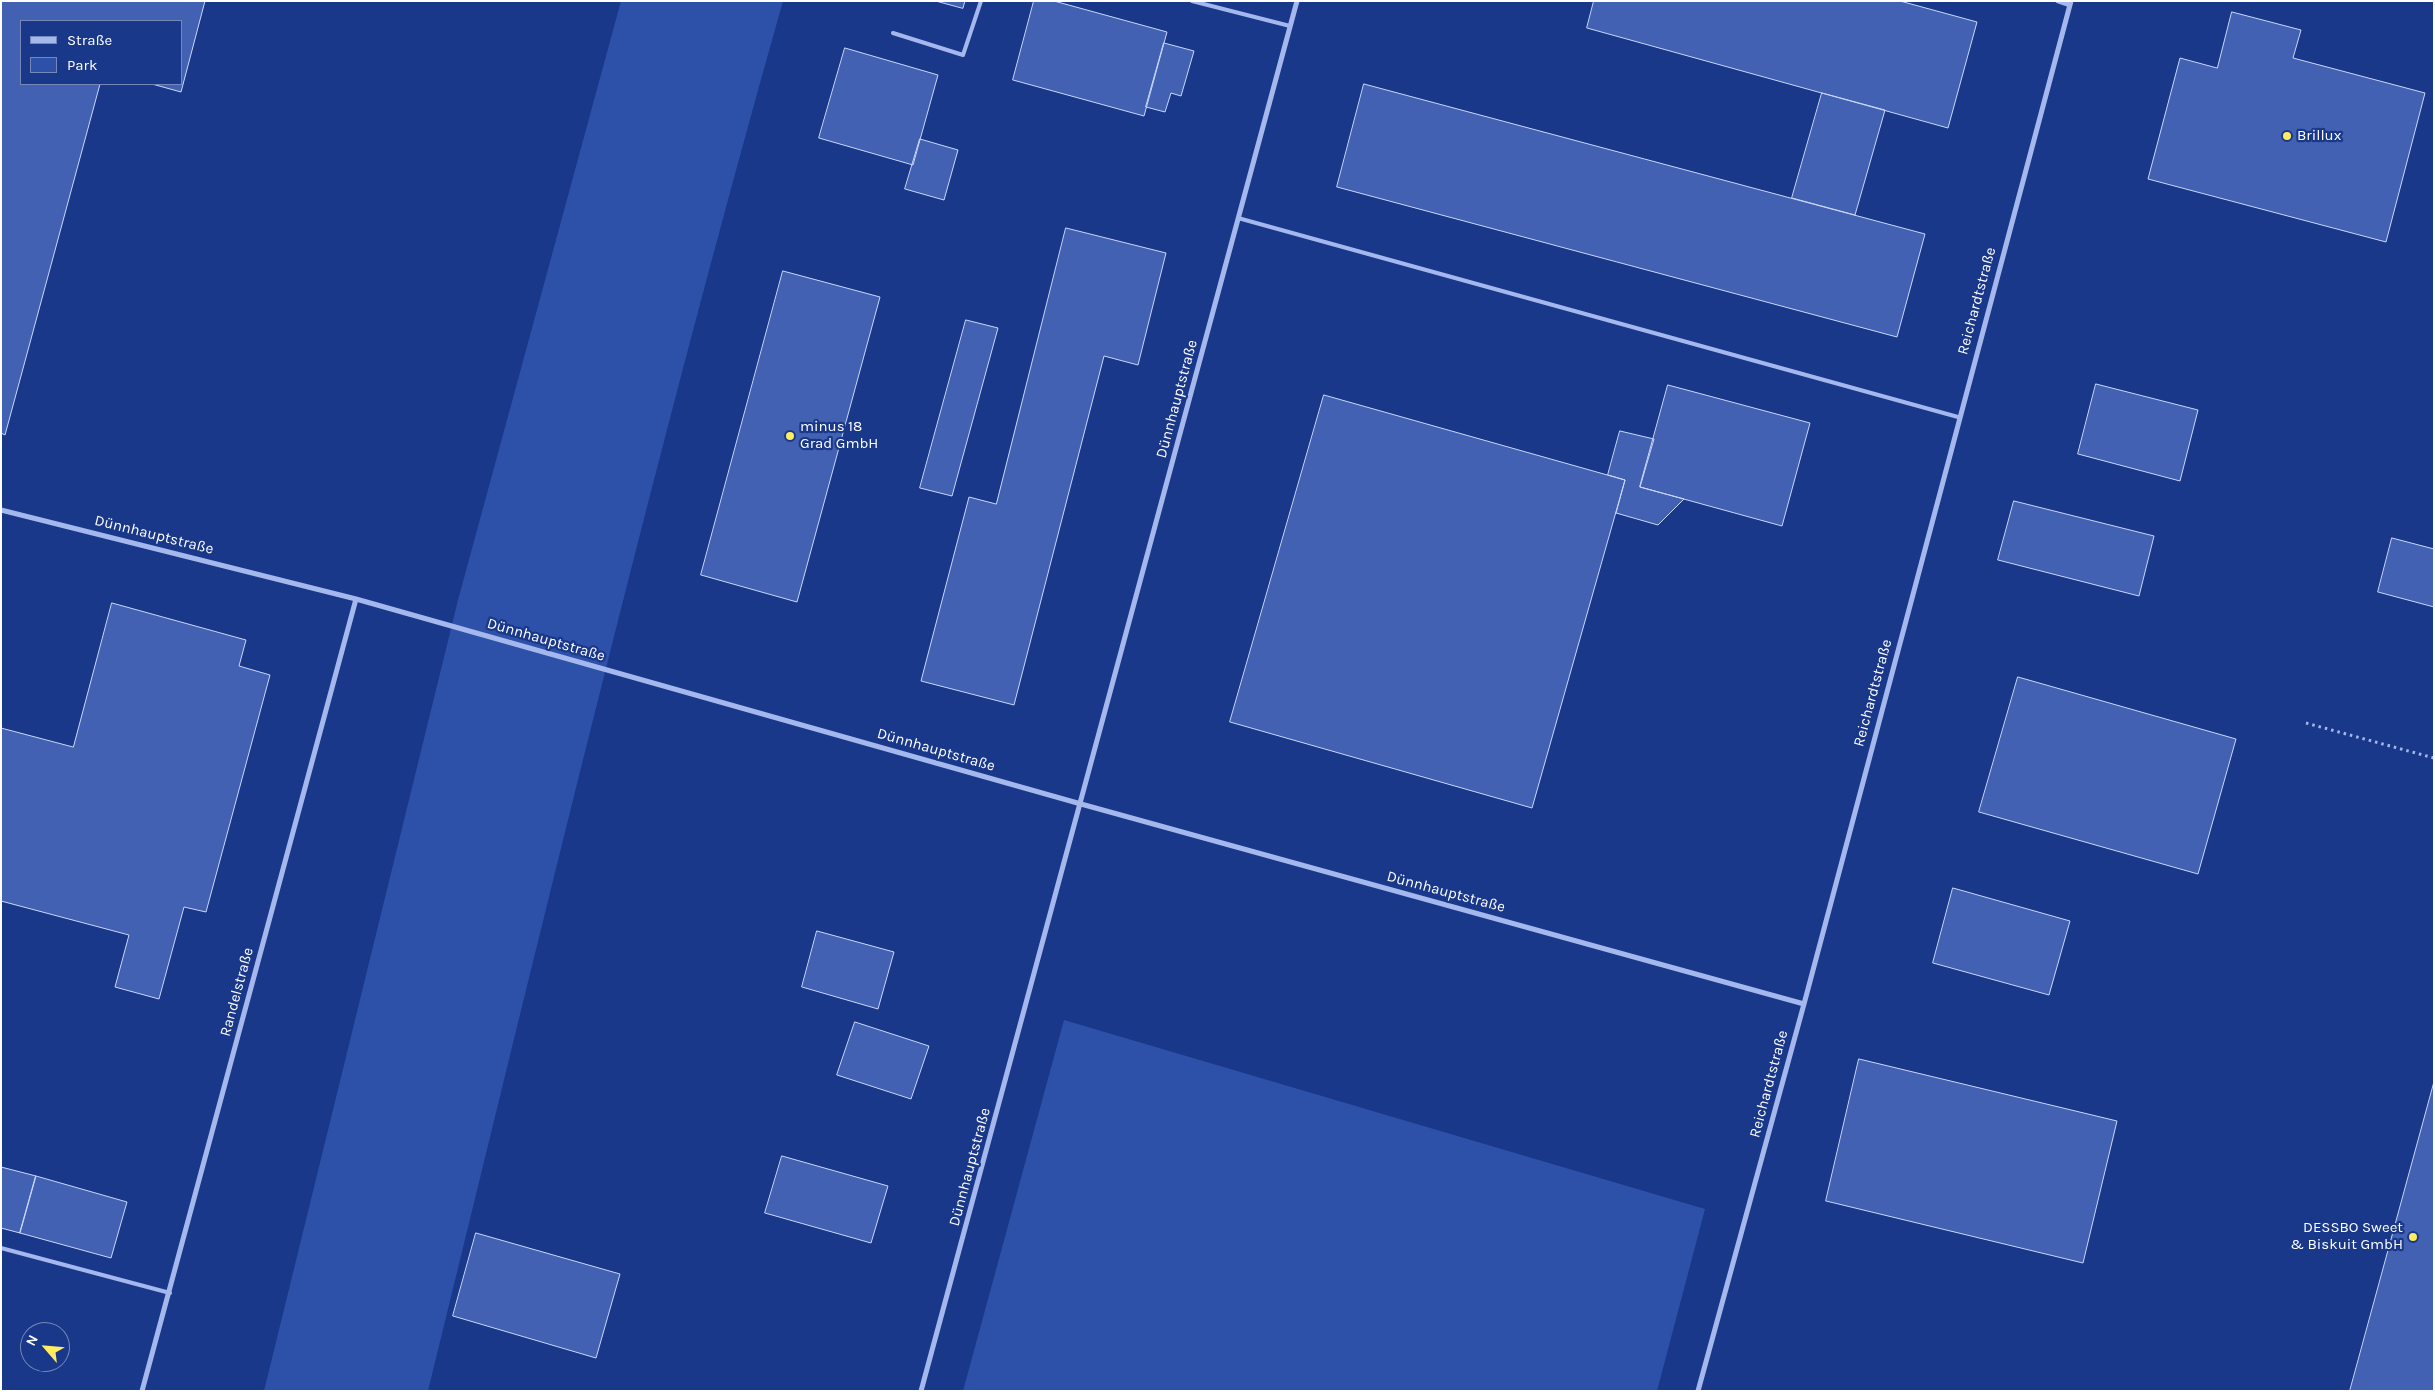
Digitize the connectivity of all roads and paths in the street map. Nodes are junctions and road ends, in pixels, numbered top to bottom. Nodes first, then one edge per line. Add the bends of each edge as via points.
1 (980, 1) edge
2 (1192, 1) edge
3 (1297, 1) edge
4 (2058, 1) edge
5 (2070, 3) edge
6 (1290, 26) junction
7 (893, 33) dead end
8 (1238, 218) junction
9 (1958, 417) junction
10 (1, 510) edge
11 (356, 599) junction
12 (2306, 723) dead end
13 (2434, 758) edge
14 (1081, 804) junction
15 (1804, 1004) junction
16 (1, 1248) edge
17 (170, 1293) junction
18 (142, 1391) edge
19 (921, 1391) edge
20 (1698, 1391) edge

1 - 7 lane via 963,55
2 - 6 lane
3 - 6 street, Dünnhauptstraße
4 - 5 street
5 - 9 street, Reichardtstraße
6 - 8 street, Dünnhauptstraße
8 - 9 lane
8 - 14 street, Dünnhauptstraße
9 - 15 street, Reichardtstraße
10 - 11 street, Dünnhauptstraße
11 - 14 street, Dünnhauptstraße
11 - 17 street, Randelstraße
12 - 13 path
14 - 15 street, Dünnhauptstraße
14 - 19 street, Dünnhauptstraße
15 - 20 street, Reichardtstraße
16 - 17 lane
17 - 18 street, Randelstraße

